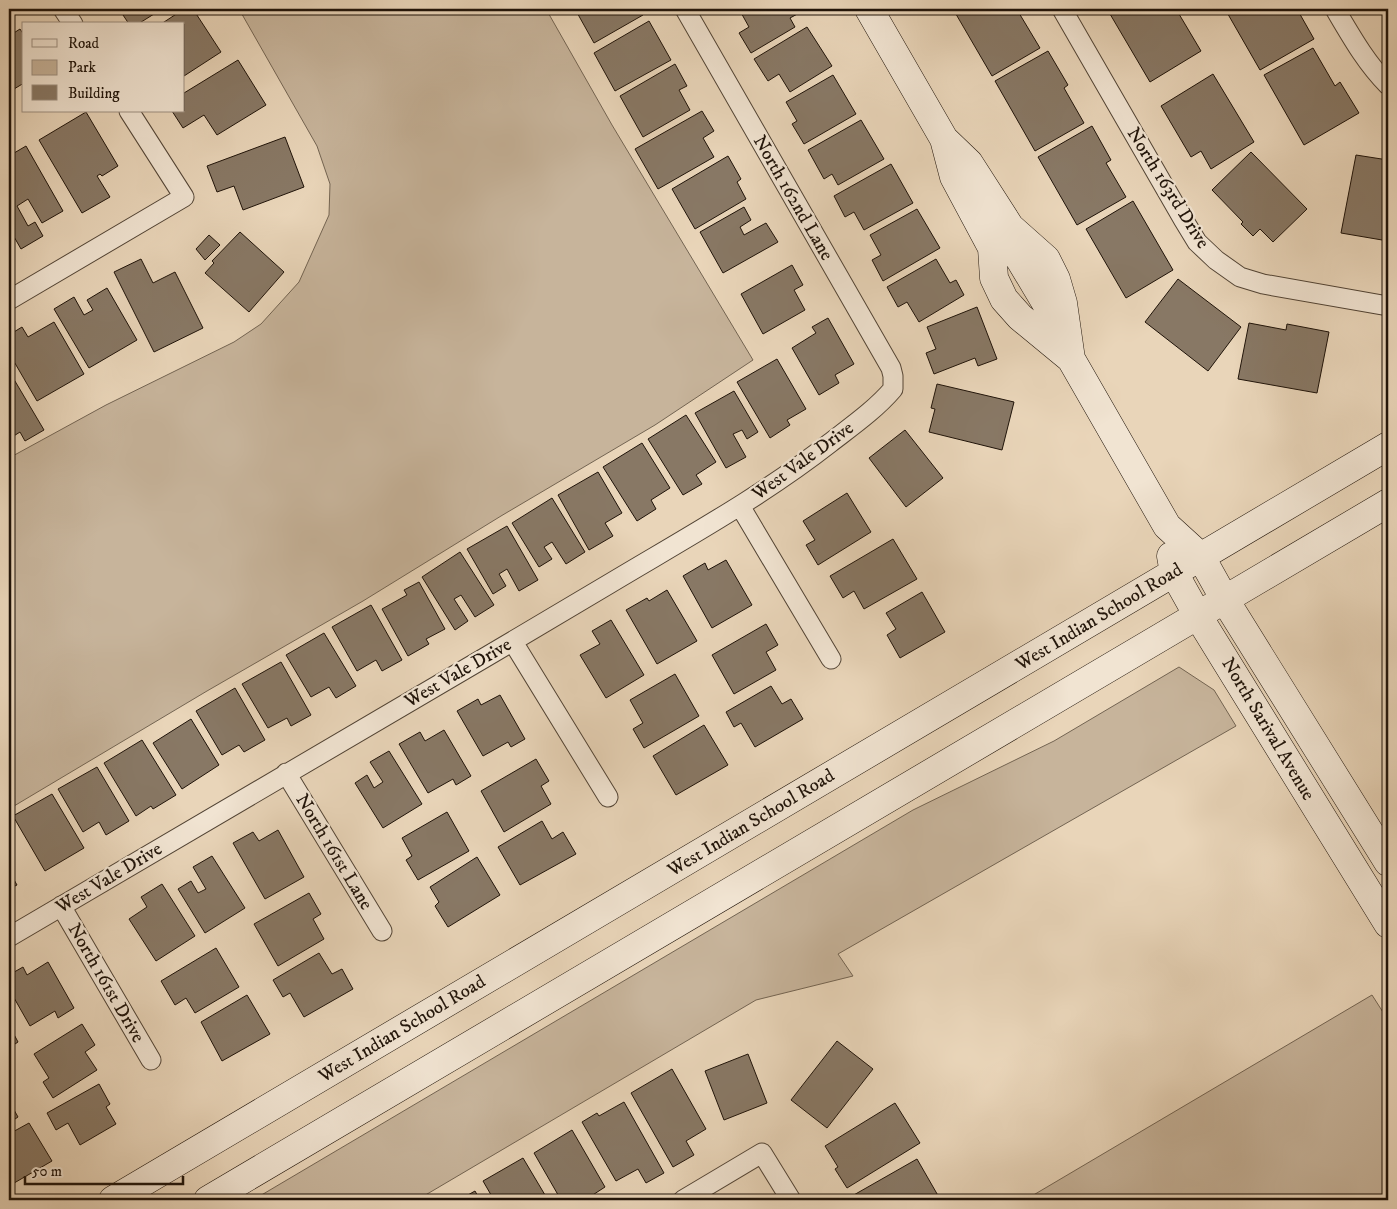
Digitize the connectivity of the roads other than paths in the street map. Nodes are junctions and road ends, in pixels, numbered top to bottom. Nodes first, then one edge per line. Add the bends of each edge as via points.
1 (63, 9) edge
2 (685, 9) edge
3 (869, 9) edge
4 (1062, 9) edge
5 (1335, 9) edge
6 (72, 22) edge
7 (1388, 85) edge
8 (130, 112) edge
9 (944, 139) junction
10 (9, 300) edge
11 (1388, 306) edge
12 (1069, 349) junction
13 (893, 389) joint
14 (1388, 446) edge
15 (1388, 503) edge
16 (740, 506) junction
17 (1167, 526) junction
18 (1201, 557) junction
19 (1174, 573) junction
20 (1225, 600) junction
21 (1198, 616) junction
22 (513, 642) junction
23 (831, 659) dead end
24 (286, 773) junction
25 (608, 797) dead end
26 (1388, 862) edge
27 (61, 906) junction
28 (1388, 924) edge
29 (382, 932) dead end
30 (9, 937) edge
31 (151, 1060) dead end
32 (113, 1200) edge
33 (208, 1200) edge
34 (683, 1200) edge
35 (791, 1200) edge

1 - 6 street
2 - 13 street, North 162nd Lane via 891,368
3 - 9 main road, North Sarival Avenue
4 - 11 street, North 163rd Drive via 1197,242 1216,260 1240,277 1263,284
5 - 7 street via 1365,58
8 - 10 street via 184,197
9 - 12 main road, North Sarival Avenue via 969,163 1010,227 1046,259 1063,303
9 - 12 main road, North Sarival Avenue via 954,177 992,248 994,278 1004,299 1020,317
12 - 17 main road, North Sarival Avenue
13 - 16 street, West Vale Drive via 882,403 814,456
14 - 18 main road, West Indian School Road
15 - 20 main road
16 - 22 street, West Vale Drive
16 - 23 street
17 - 18 main road, North Sarival Avenue
17 - 19 main road, North Sarival Avenue
18 - 19 main road, West Indian School Road
18 - 20 main road, North Sarival Avenue
19 - 21 main road, North Sarival Avenue
19 - 32 main road, West Indian School Road
20 - 21 main road
20 - 26 main road, North Sarival Avenue
21 - 28 main road, North Sarival Avenue
21 - 33 main road
22 - 24 street, West Vale Drive
22 - 25 street
24 - 27 street, West Vale Drive
24 - 29 street, North 161st Lane
27 - 30 street, West Vale Drive
27 - 31 street, North 161st Drive
34 - 35 street via 762,1153

